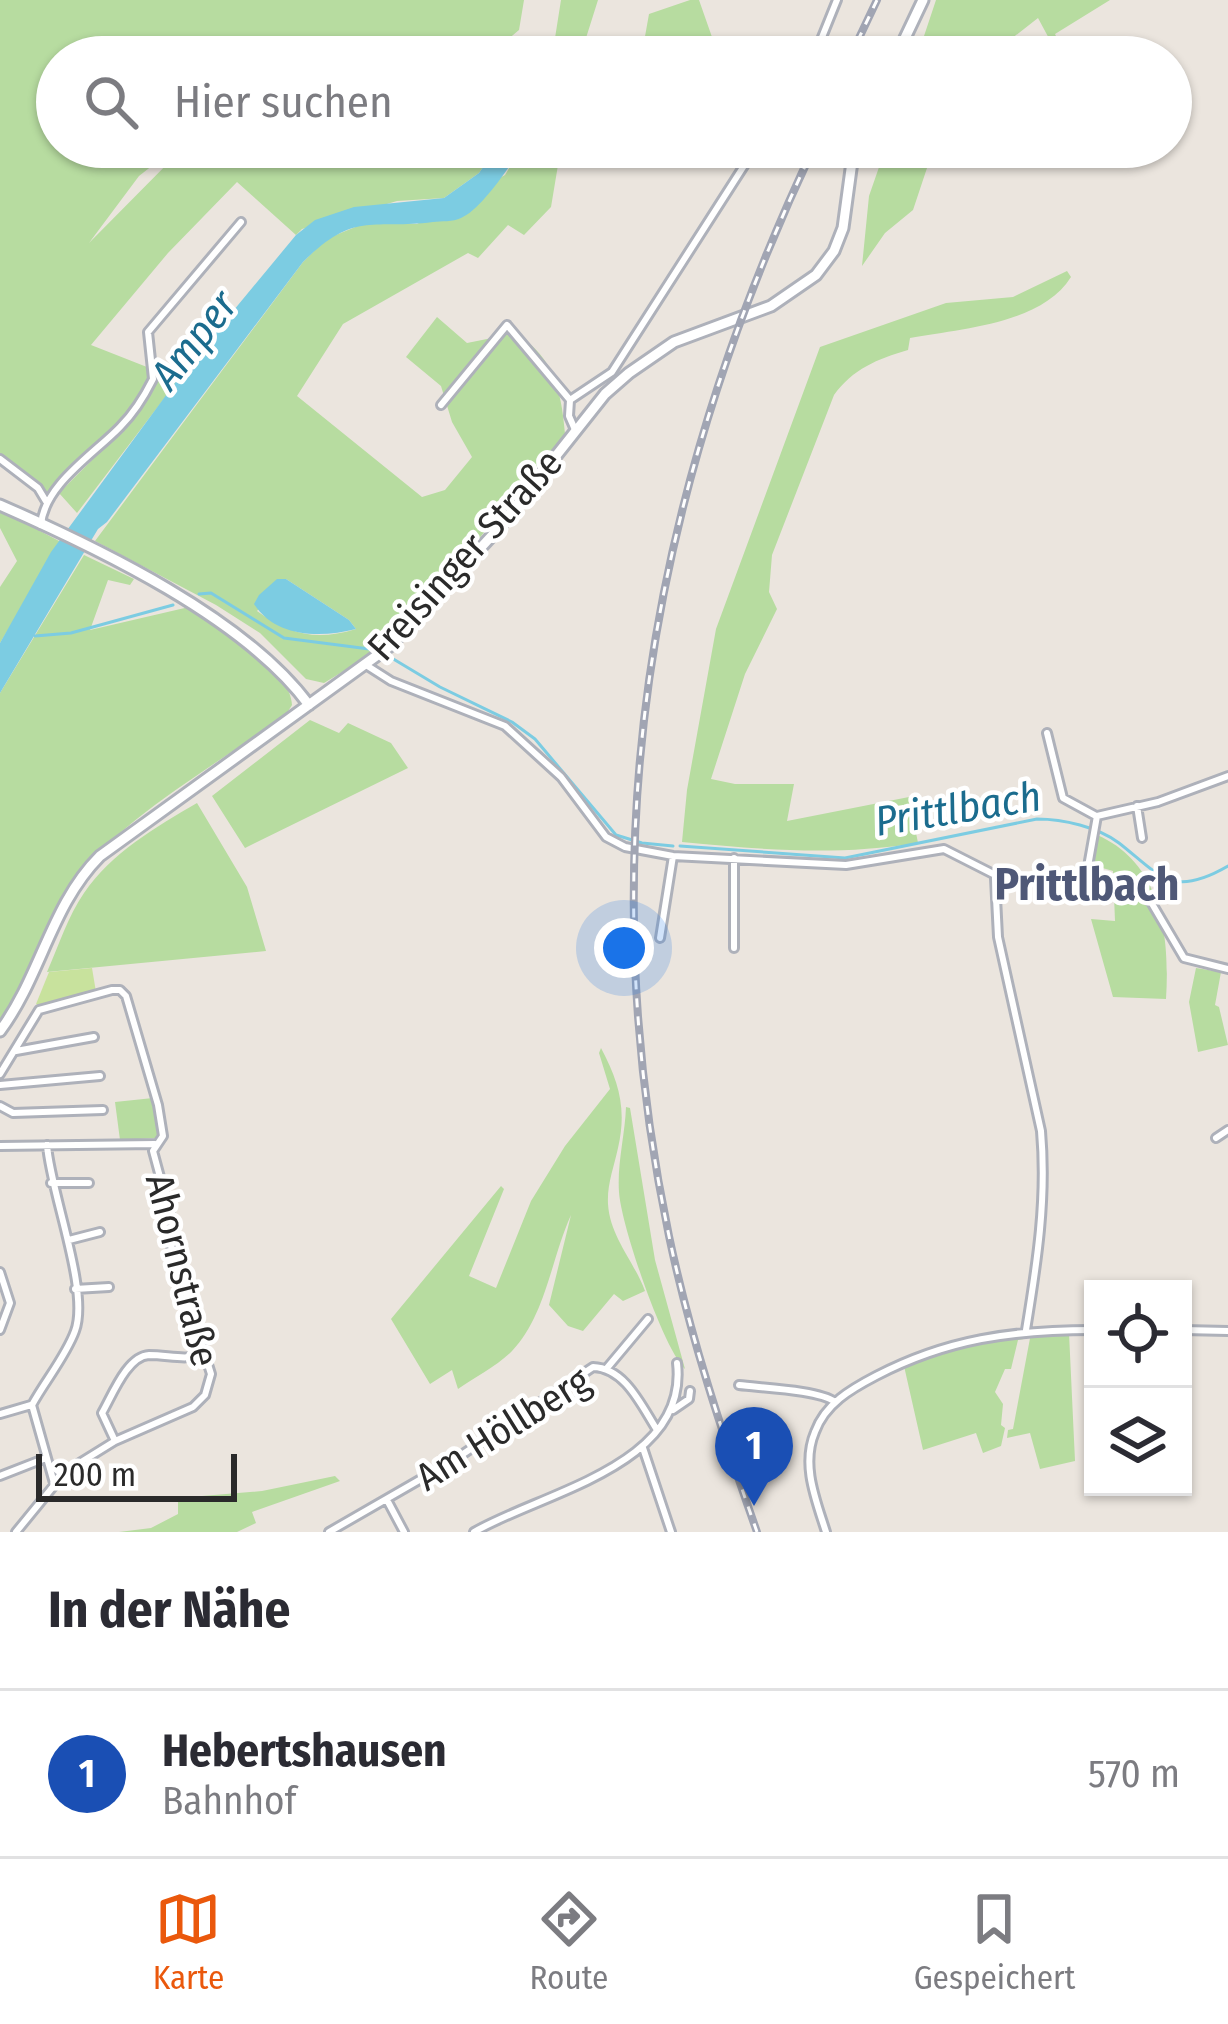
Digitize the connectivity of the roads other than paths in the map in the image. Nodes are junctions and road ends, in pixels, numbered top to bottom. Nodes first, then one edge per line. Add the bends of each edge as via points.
1 (837, 0) edge
2 (923, 0) edge
3 (822, 36) edge
4 (906, 36) edge
5 (743, 168) edge
6 (851, 168) edge
7 (241, 222) dead end
8 (570, 400) junction
9 (441, 405) dead end
10 (576, 432) junction
11 (0, 459) edge
12 (47, 503) junction
13 (0, 505) edge
14 (41, 525) junction
15 (366, 665) junction
16 (309, 705) junction
17 (1048, 733) dead end
18 (1228, 776) edge
19 (1137, 806) junction
20 (1097, 816) junction
21 (1142, 838) dead end
22 (669, 856) junction
23 (734, 858) junction
24 (1087, 874) junction
25 (995, 878) junction
26 (661, 938) dead end
27 (734, 948) dead end
28 (1228, 969) edge
29 (3, 1026) edge
30 (94, 1037) dead end
31 (16, 1051) junction
32 (0, 1074) edge
33 (100, 1076) dead end
34 (0, 1085) edge
35 (0, 1106) edge
36 (103, 1110) dead end
37 (1228, 1130) edge
38 (1216, 1138) dead end
39 (155, 1144) junction
40 (47, 1145) junction
41 (0, 1146) edge
42 (88, 1183) dead end
43 (51, 1184) junction
44 (100, 1232) dead end
45 (69, 1240) junction
46 (0, 1272) edge
47 (109, 1287) dead end
48 (75, 1289) junction
49 (648, 1319) dead end
50 (0, 1330) edge
51 (1026, 1330) junction
52 (1084, 1330) edge
53 (1192, 1330) edge
54 (1228, 1330) edge
55 (206, 1354) junction
56 (676, 1363) dead end
57 (607, 1368) junction
58 (739, 1384) dead end
59 (689, 1391) dead end
60 (835, 1402) junction
61 (32, 1405) junction
62 (673, 1410) junction
63 (0, 1414) edge
64 (657, 1430) junction
65 (116, 1441) junction
66 (643, 1448) junction
67 (46, 1458) junction
68 (0, 1476) edge
69 (54, 1483) junction
70 (387, 1500) junction
71 (493, 1521) junction
72 (16, 1532) edge
73 (329, 1532) edge
74 (404, 1532) edge
75 (475, 1532) edge
76 (499, 1532) edge
77 (670, 1532) edge
78 (826, 1532) edge

1 - 3 street
2 - 4 main road
5 - 8 street via 612,372
6 - 10 main road, Freisinger Straße via 842,232 816,275 771,306 652,355 605,394
7 - 12 street via 148,332 154,373 140,403
8 - 9 street via 507,326
8 - 10 street
10 - 15 main road, Freisinger Straße via 498,529
11 - 12 street
12 - 14 street
13 - 14 main road
14 - 16 main road via 227,626
15 - 16 main road, Freisinger Straße
15 - 22 street via 505,726 562,777 606,837
16 - 29 main road, Freisinger Straße via 128,832 87,870
17 - 20 street via 1063,798
18 - 19 street
19 - 20 street
19 - 21 street
20 - 24 street
22 - 23 street
22 - 26 street
23 - 25 street via 847,865 944,849
23 - 27 street
24 - 25 street via 1024,884
24 - 28 street via 1151,902 1184,958
25 - 51 street via 998,937 1044,1159
30 - 31 street
31 - 32 street
31 - 39 street, Ahornstraße via 39,1010 121,990 158,1105 163,1136
33 - 34 street
35 - 36 street via 13,1113
37 - 38 street
39 - 40 street
39 - 55 street, Ahornstraße via 171,1246
40 - 41 street
40 - 43 street
42 - 43 street
43 - 45 street
44 - 45 street
45 - 48 street
46 - 50 street via 10,1303
47 - 48 street
48 - 61 street via 75,1330
49 - 57 street
51 - 52 street
51 - 60 street via 945,1345
53 - 54 street
55 - 65 street, Ahornstraße via 205,1395
55 - 65 street via 134,1360 102,1413
56 - 62 street
57 - 64 street, Am Höllberg
57 - 70 street, Am Höllberg via 583,1371
58 - 60 street via 821,1392
59 - 62 street
60 - 78 street via 810,1450
61 - 63 street
61 - 67 street
62 - 64 street
64 - 66 street
65 - 69 street
66 - 71 street via 604,1474
66 - 77 street
67 - 68 street
67 - 69 street
69 - 72 street
70 - 73 street, Am Höllberg
70 - 74 street
71 - 75 street
71 - 76 street

